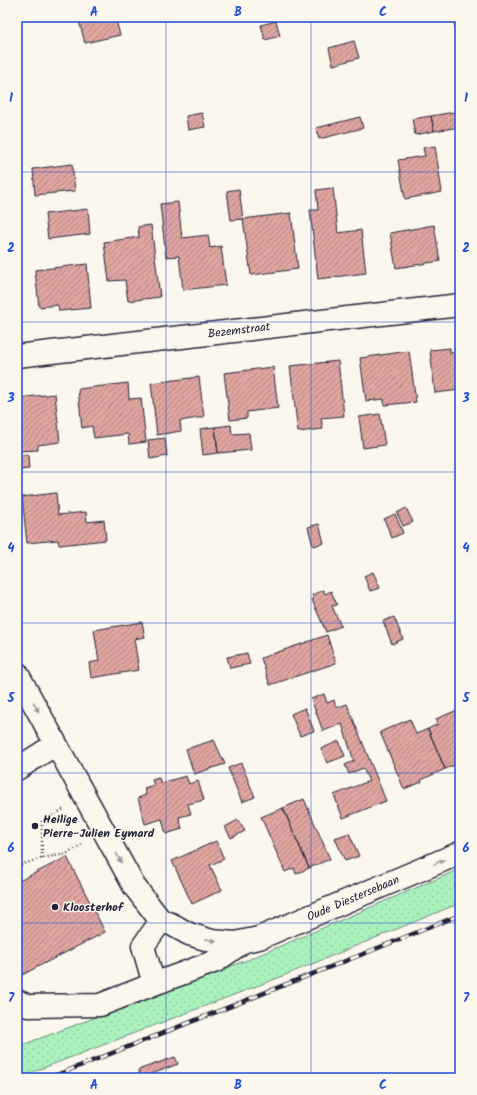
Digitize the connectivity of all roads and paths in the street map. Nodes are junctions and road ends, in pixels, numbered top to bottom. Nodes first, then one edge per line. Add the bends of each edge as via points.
1 (460, 305) edge
2 (17, 356) edge
3 (17, 673) edge
4 (56, 744) junction
5 (17, 769) edge
6 (86, 798) junction
7 (104, 830) junction
8 (460, 853) edge
9 (42, 858) junction
10 (17, 866) edge
11 (161, 921) junction
12 (244, 941) junction
13 (154, 984) junction
14 (17, 1001) edge

1 - 2 street, Bezemstraat
3 -> 4 street, Oude Diestersebaan
4 - 5 street
4 - 6 street, Oude Diestersebaan
6 - 7 street, Oude Diestersebaan
6 - 9 path via 42,821
7 - 9 path via 66,854
7 -> 11 street, Oude Diestersebaan via 134,886
12 -> 8 street, Oude Diestersebaan via 259,938
9 - 10 path
11 -> 12 street, Oude Diestersebaan via 212,941
11 - 13 street via 143,946
12 - 13 street, Oude Diestersebaan via 216,961
13 - 14 street, Oude Diestersebaan via 100,1005 28,1006

